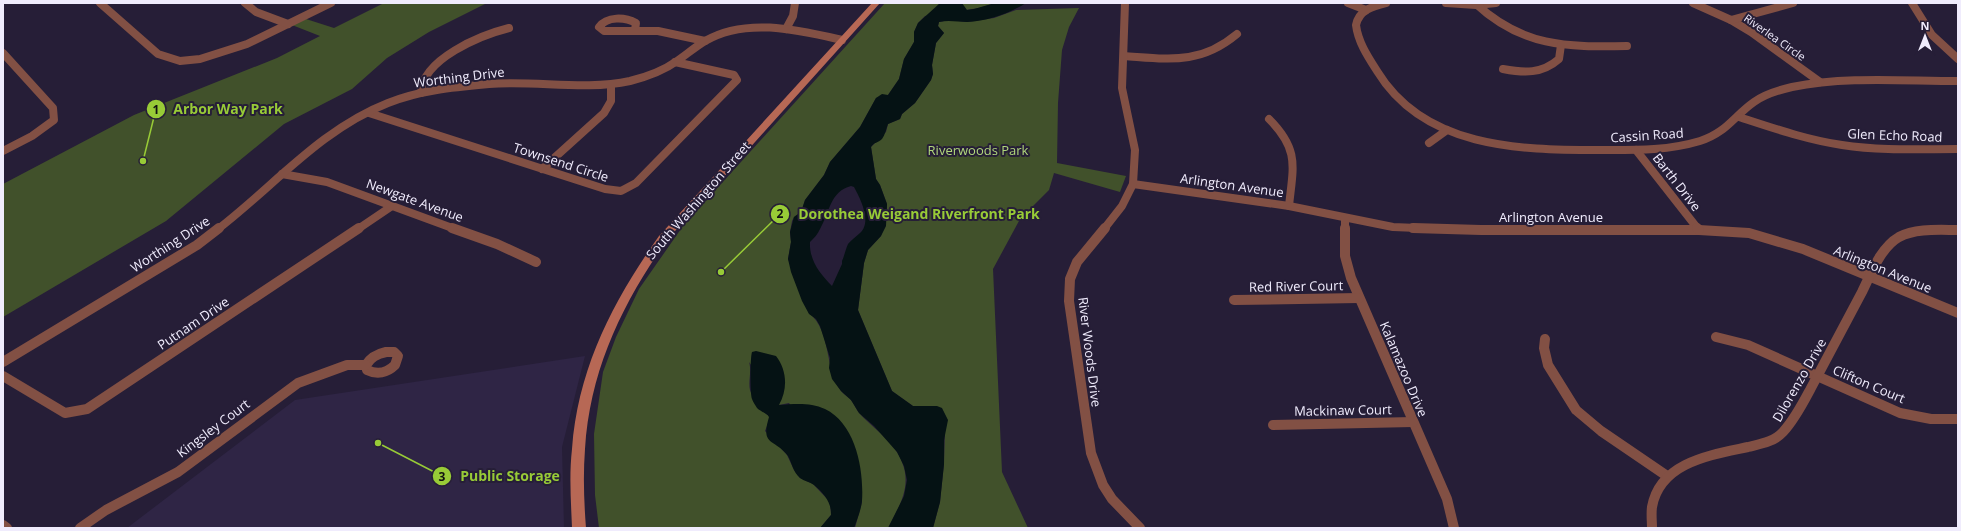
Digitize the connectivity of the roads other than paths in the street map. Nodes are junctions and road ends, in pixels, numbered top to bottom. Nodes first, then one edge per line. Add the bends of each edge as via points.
1 (100, 3) edge
2 (245, 3) edge
3 (331, 3) edge
4 (795, 3) edge
5 (876, 3) edge
6 (1125, 3) edge
7 (1348, 3) edge
8 (1386, 3) edge
9 (1446, 3) edge
10 (1496, 3) edge
11 (1693, 3) edge
12 (1793, 3) edge
13 (1912, 3) edge
14 (1476, 4) edge
15 (1366, 10) junction
16 (1731, 20) junction
17 (288, 24) junction
18 (509, 28) dead end
19 (786, 29) junction
20 (635, 30) junction
21 (1237, 34) dead end
22 (842, 40) junction
23 (705, 41) junction
24 (1561, 45) junction
25 (1627, 46) dead end
26 (3, 53) edge
27 (1124, 56) junction
28 (1958, 59) edge
29 (675, 62) junction
30 (1503, 69) dead end
31 (1958, 81) edge
32 (1820, 82) junction
33 (611, 85) junction
34 (421, 94) junction
35 (369, 112) junction
36 (1739, 117) junction
37 (1269, 119) dead end
38 (1445, 129) junction
39 (1429, 143) dead end
40 (1958, 149) edge
41 (1636, 150) junction
42 (3, 151) edge
43 (542, 169) junction
44 (282, 174) junction
45 (1133, 184) junction
46 (392, 206) junction
47 (1288, 206) junction
48 (1344, 218) junction
49 (1698, 230) junction
50 (1958, 230) edge
51 (536, 262) dead end
52 (1870, 278) junction
53 (1359, 298) junction
54 (1234, 300) dead end
55 (1958, 313) edge
56 (1716, 337) dead end
57 (1545, 339) dead end
58 (3, 362) edge
59 (366, 365) dead end
60 (3, 376) edge
61 (1818, 377) junction
62 (1958, 419) edge
63 (1413, 422) junction
64 (1273, 425) dead end
65 (1667, 476) junction
66 (3, 525) edge
67 (7, 528) edge
68 (80, 528) edge
69 (579, 528) edge
70 (1140, 528) edge
71 (1454, 528) edge
72 (1652, 528) edge

1 - 17 street via 158,54 177,61 193,61 225,53
2 - 17 street via 256,12
3 - 17 street
4 - 19 street via 793,16
5 - 22 main road, South Washington Street
6 - 27 street, River Woods Drive
7 - 15 street
8 - 15 street
9 - 14 street
10 - 14 street
11 - 16 street, Riverlea Circle
12 - 16 street
13 - 28 street via 1932,34
14 - 24 street via 1490,19 1512,31 1535,40
15 - 38 street via 1358,18 1357,33 1383,81 1408,108
16 - 32 street, Riverlea Circle
18 - 34 street via 477,39 432,67 422,80
19 - 22 street, Worthing Drive
19 - 23 street, Worthing Drive via 741,30 717,35
20 - 20 street via 636,23 628,20 607,20 600,23 599,27 604,31
20 - 23 street via 668,32
21 - 27 street via 1227,45 1196,57
22 - 69 main road, South Washington Street via 662,238 640,268 618,306 595,361 587,392 576,476
23 - 29 street, Worthing Drive
24 - 25 street
24 - 30 street via 1559,59 1545,69 1524,73
26 - 42 street via 53,108 54,120 32,136
27 - 45 street, River Woods Drive via 1122,95 1135,150
29 - 33 street, Worthing Drive via 646,77
29 - 43 street, Townsend Circle via 734,75 737,80 636,183 626,189 612,191
31 - 32 street, Cassin Road
32 - 36 street, Cassin Road via 1792,87 1762,97
33 - 34 street, Worthing Drive via 587,87 519,83
33 - 43 street via 611,101 604,113
34 - 35 street, Worthing Drive
35 - 43 street, Townsend Circle
35 - 44 street, Worthing Drive via 313,147
36 - 40 street, Glen Echo Road via 1784,132 1840,145 1894,149
36 - 41 street, Cassin Road via 1727,128 1702,140 1671,147
37 - 47 street via 1282,130 1291,148
38 - 39 street
38 - 41 street, Cassin Road via 1480,141 1516,148
41 - 49 street, Barth Drive
44 - 46 street, Newgate Avenue via 327,182
44 - 58 street, Worthing Drive via 197,245
45 - 47 street, Arlington Avenue
45 - 70 street, River Woods Drive via 1122,206 1077,262 1070,280 1069,301 1092,458 1112,499
46 - 51 street, Newgate Avenue via 497,244
46 - 60 street, Putnam Drive via 87,409 72,414 65,413
47 - 48 street, Arlington Avenue
48 - 49 street, Arlington Avenue via 1393,227 1446,230
48 - 53 street, Kalamazoo Drive via 1345,256
49 - 52 street, Arlington Avenue via 1734,231 1762,236 1803,249
50 - 52 street, Dilorenzo Drive via 1923,231 1899,237 1888,245
52 - 55 street, Arlington Avenue
52 - 61 street, Dilorenzo Drive
53 - 54 street, Red River Court
53 - 63 street, Kalamazoo Drive
56 - 61 street, Clifton Court via 1748,345
57 - 65 street via 1544,348 1548,365 1576,410
59 - 68 street, Kingsley Court via 347,365 298,383 178,472 106,510
61 - 62 street, Clifton Court via 1900,414 1931,419
61 - 65 street, Dilorenzo Drive via 1790,424 1780,435 1767,442 1698,459
63 - 64 street, Mackinaw Court
63 - 71 street, Kalamazoo Drive via 1447,499
65 - 72 street, Dilorenzo Drive via 1658,488 1653,502
66 - 67 street

